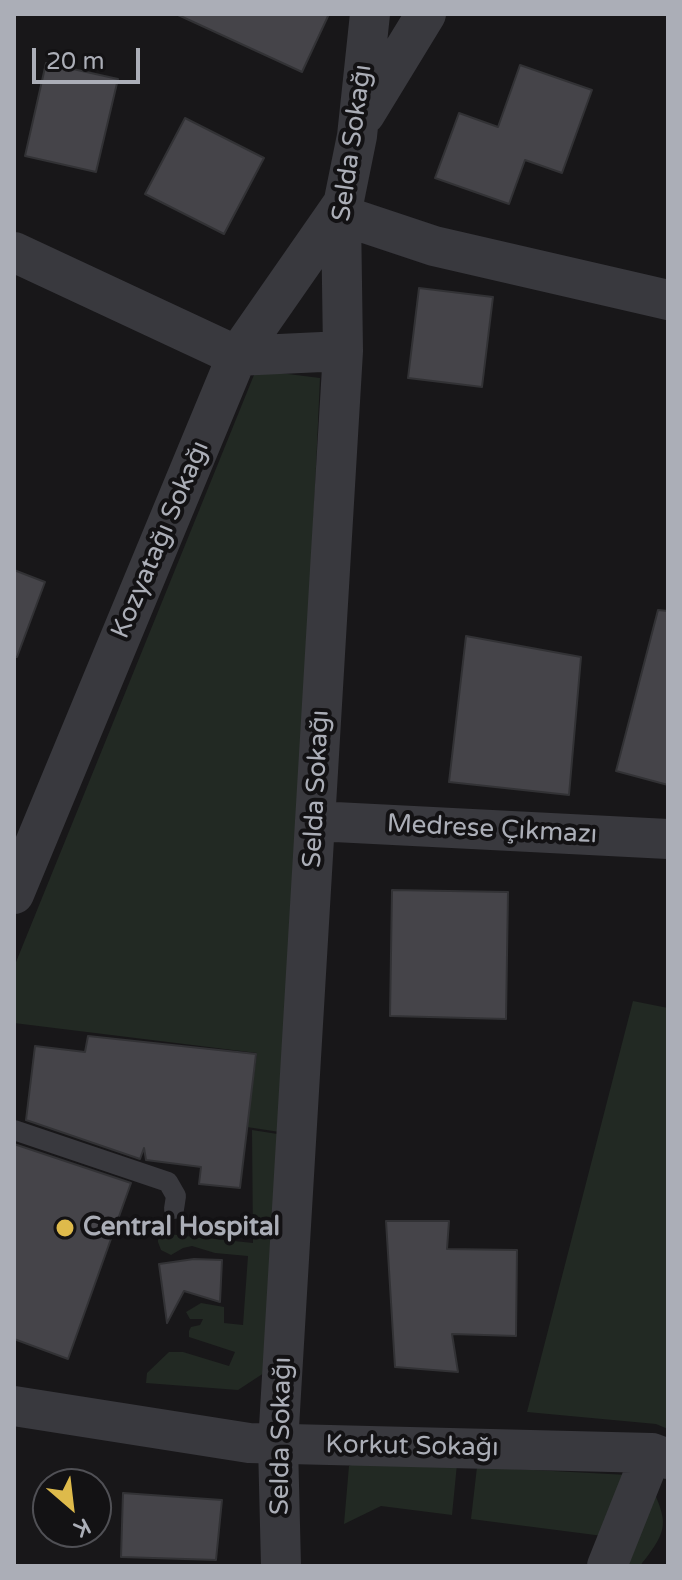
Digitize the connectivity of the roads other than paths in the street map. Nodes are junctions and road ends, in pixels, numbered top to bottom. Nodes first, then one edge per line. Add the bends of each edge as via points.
1 (370, 14) edge
2 (426, 14) edge
3 (358, 125) junction
4 (341, 210) junction
5 (14, 252) edge
6 (668, 300) edge
7 (343, 351) junction
8 (237, 356) junction
9 (315, 821) junction
10 (668, 839) edge
11 (14, 894) edge
12 (14, 1130) edge
13 (174, 1209) dead end
14 (14, 1406) edge
15 (278, 1444) junction
16 (660, 1456) edge
17 (281, 1566) edge
18 (607, 1566) edge

1 - 3 street, Selda Sokağı
2 - 3 street
3 - 4 street, Selda Sokağı
4 - 6 street via 434,246
4 - 7 street, Selda Sokağı
4 - 8 street, Kozyatağı Sokağı
5 - 8 street
7 - 8 street
7 - 9 street, Selda Sokağı
8 - 11 street, Kozyatağı Sokağı
9 - 10 street, Medrese Çıkmazı
9 - 15 street, Selda Sokağı
12 - 13 lane via 168,1182 176,1196
14 - 15 street, Korkut Sokağı
15 - 16 street, Korkut Sokağı
15 - 17 street, Selda Sokağı
16 - 18 street

